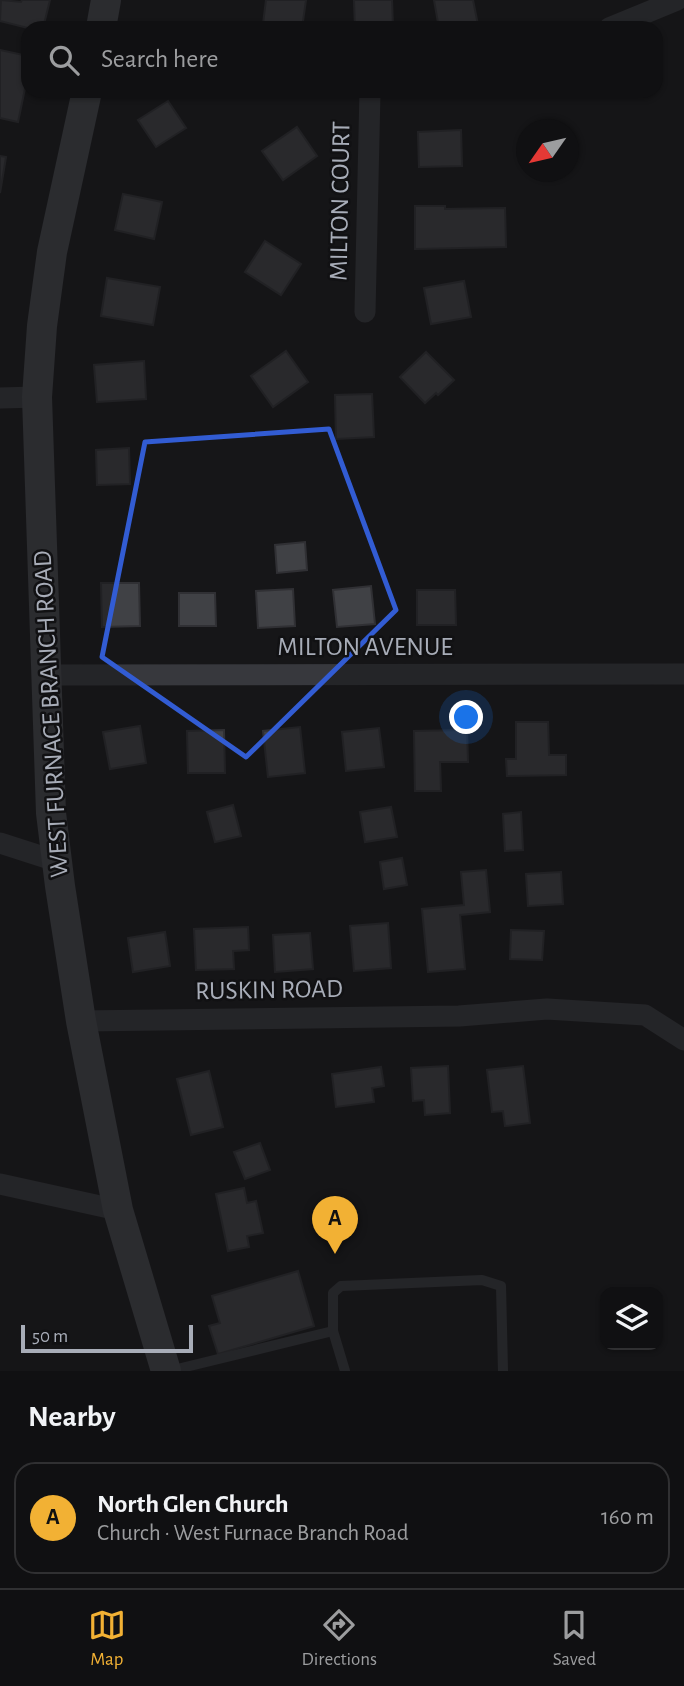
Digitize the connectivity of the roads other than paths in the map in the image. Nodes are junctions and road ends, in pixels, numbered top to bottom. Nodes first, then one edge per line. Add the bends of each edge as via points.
1 (106, 0) edge
2 (677, 0) edge
3 (102, 21) edge
4 (626, 21) edge
5 (85, 98) edge
6 (370, 98) edge
7 (365, 312) dead end
8 (37, 397) junction
9 (0, 398) edge
10 (684, 674) edge
11 (46, 676) junction
12 (0, 843) edge
13 (56, 861) junction
14 (81, 1021) junction
15 (684, 1041) edge
16 (0, 1184) edge
17 (118, 1210) junction
18 (333, 1331) junction
19 (167, 1371) edge
20 (345, 1371) edge
21 (503, 1371) edge

1 - 3 street
2 - 4 street
5 - 8 street, WEST FURNACE BRANCH ROAD via 52,252
6 - 7 street, MILTON COURT
8 - 9 street
8 - 11 street, WEST FURNACE BRANCH ROAD
10 - 11 street, MILTON AVENUE
11 - 13 street, WEST FURNACE BRANCH ROAD
12 - 13 street
13 - 14 street, WEST FURNACE BRANCH ROAD
14 - 15 street, RUSKIN ROAD via 459,1016 547,1009 645,1015
14 - 17 street, WEST FURNACE BRANCH ROAD
16 - 17 street
17 - 19 street, WEST FURNACE BRANCH ROAD
18 - 19 lane
18 - 20 lane
18 - 21 lane via 333,1293 341,1286 482,1280 501,1286

